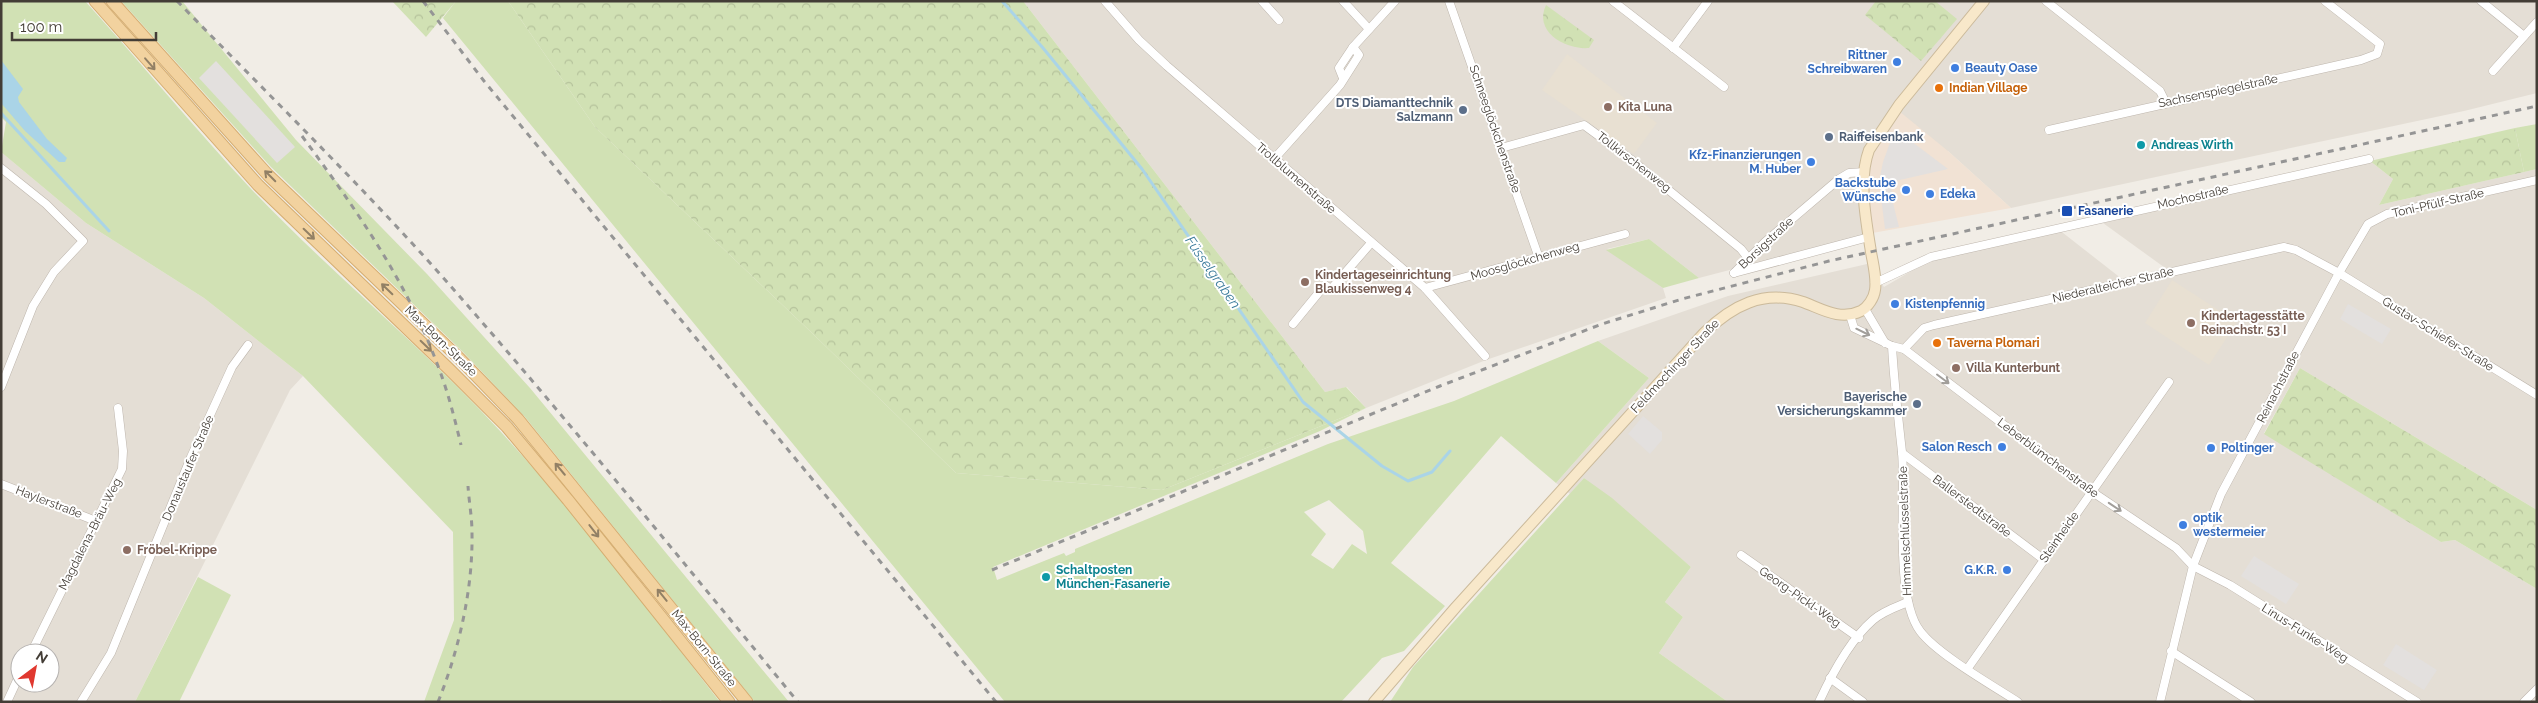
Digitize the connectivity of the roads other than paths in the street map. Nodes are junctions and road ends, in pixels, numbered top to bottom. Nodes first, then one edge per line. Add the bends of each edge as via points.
1 (94, 1) edge
2 (112, 1) edge
3 (1105, 1) edge
4 (1262, 1) edge
5 (1343, 1) edge
6 (1395, 1) edge
7 (1449, 1) edge
8 (1613, 1) edge
9 (1708, 1) edge
10 (1984, 1) edge
11 (2046, 1) edge
12 (2325, 1) edge
13 (2481, 1) edge
14 (1279, 20) dead end
15 (2537, 22) edge
16 (1369, 29) junction
17 (2524, 36) junction
18 (1673, 48) junction
19 (2493, 71) dead end
20 (1724, 87) dead end
21 (2166, 103) junction
22 (2049, 130) dead end
23 (1501, 148) junction
24 (1274, 159) junction
25 (2370, 159) dead end
26 (1, 168) edge
27 (1864, 172) junction
28 (2537, 180) edge
29 (1626, 234) dead end
30 (1869, 237) junction
31 (1371, 243) junction
32 (1539, 258) junction
33 (1748, 258) junction
34 (2338, 273) junction
35 (1875, 283) junction
36 (1425, 288) junction
37 (1865, 309) junction
38 (1850, 315) junction
39 (1294, 324) dead end
40 (1888, 344) junction
41 (248, 345) dead end
42 (1904, 349) junction
43 (1485, 356) dead end
44 (2168, 382) dead end
45 (1, 387) edge
46 (2537, 395) edge
47 (118, 408) dead end
48 (1902, 453) junction
49 (1, 484) edge
50 (2091, 491) junction
51 (96, 521) junction
52 (1740, 555) dead end
53 (2043, 559) junction
54 (2193, 566) junction
55 (1908, 602) junction
56 (1859, 638) junction
57 (35, 643) edge
58 (2171, 651) junction
59 (1968, 668) junction
60 (1830, 678) junction
61 (2537, 689) edge
62 (2405, 699) edge
63 (81, 702) edge
64 (728, 702) edge
65 (747, 702) edge
66 (1374, 702) edge
67 (1820, 702) edge
68 (1863, 702) edge
69 (2018, 702) edge
70 (2160, 702) edge
71 (2251, 702) edge
72 (2417, 702) edge
73 (2524, 702) edge

1 -> 64 main road, Max-Born-Straße via 258,185 507,427
65 -> 2 main road, Max-Born-Straße via 518,419 268,174
3 - 24 street, Trollblumenstraße via 1139,40
4 - 14 street
5 - 16 street
6 - 16 street
7 - 23 street, Schneeglöckchenstraße
8 - 18 street
9 - 18 street
10 - 27 main road via 1878,134 1866,158
11 - 21 street via 2160,91
12 - 21 street, Sachsenspiegelstraße via 2380,44 2377,54
13 - 17 street
15 - 17 street
16 - 24 street via 1339,68 1344,78
17 - 19 street
18 - 20 street
21 - 22 street, Sachsenspiegelstraße
23 - 32 street, Schneeglöckchenstraße
23 - 33 street, Tollkirschenweg via 1584,125 1692,208
24 - 31 street, Trollblumenstraße
25 - 35 street, Mochostraße via 1931,257
26 - 45 street via 46,204 83,241 54,272 33,306
27 - 30 main road
27 - 33 street, Borsigstraße via 1849,173 1839,179
28 - 34 street, Toni-Pfülf-Straße via 2386,214 2368,224
29 - 32 street, Moosglöckchenweg
30 - 33 street, Borsigstraße via 1734,273
30 - 35 main road
31 - 36 street, Trollblumenstraße
31 - 39 street via 1331,289 1325,285
32 - 36 street, Moosglöckchenweg
34 - 42 street, Niederalteicher Straße via 2296,250 2284,247 1934,325 1924,328
34 - 46 street, Gustav-Schiefer-Straße
34 - 54 street, Reinachstraße via 2221,494
35 - 37 main road via 1874,296
36 - 43 street, Trollblumenstraße
37 - 38 main road
37 - 40 street
38 -> 40 street via 1854,328
38 - 66 main road, Feldmochinger Straße via 1834,314 1782,297 1760,298 1722,316 1456,607
40 - 42 street
40 - 48 street, Himmelschlüsselstraße
41 - 63 street, Donaustaufer Straße via 232,367 191,457 111,652 98,679
42 -> 50 street, Leberblümchenstraße
44 - 50 street, Steinheide
47 - 51 street, Magdalena-Bräu-Weg via 122,469
48 - 53 street, Ballerstedtstraße
48 - 55 street, Himmelschlüsselstraße
49 - 51 street, Haylerstraße
50 - 53 street, Steinheide
50 -> 54 street, Leberblümchenstraße via 2176,548
51 - 57 street, Magdalena-Bräu-Weg
52 - 56 street, Georg-Pickl-Weg
53 - 59 street, Steinheide
54 - 58 street, Reinachstraße
54 - 62 street, Linus-Funke-Weg via 2230,585
55 - 56 street via 1872,621
55 - 59 street, Himmelschlüsselstraße via 1920,632 1936,648
56 - 60 street
58 - 70 street, Reinachstraße
58 - 71 street
59 - 69 street, Himmelschlüsselstraße
60 - 67 street
60 - 68 street
61 - 73 street
62 - 72 street, Linus-Funke-Weg

